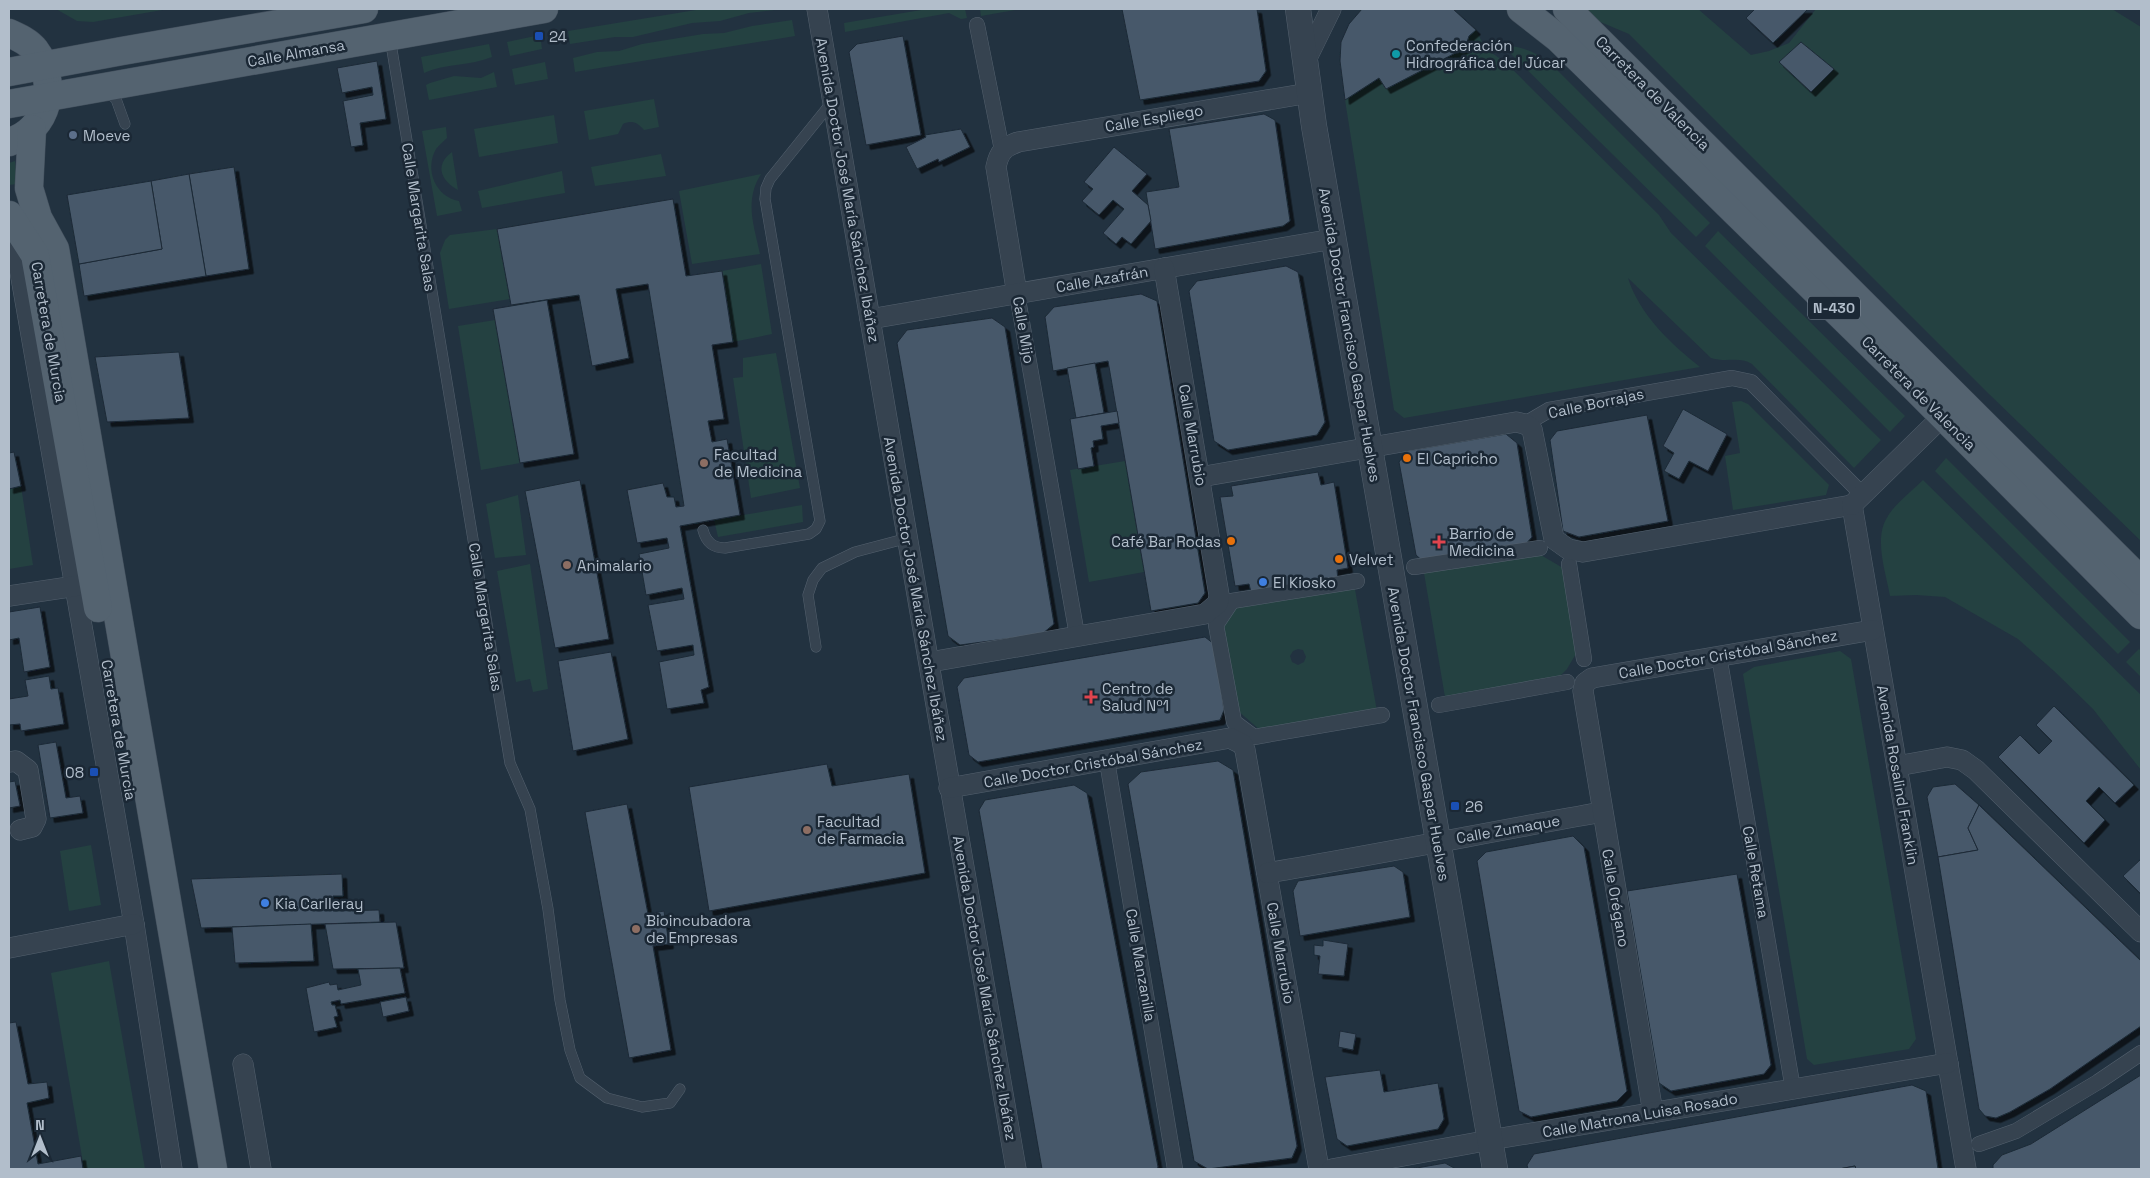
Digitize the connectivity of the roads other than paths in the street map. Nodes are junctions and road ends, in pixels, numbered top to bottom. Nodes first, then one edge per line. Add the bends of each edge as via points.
1 (364, 9) edge
2 (544, 9) edge
3 (817, 9) edge
4 (1288, 9) edge
5 (1298, 9) edge
6 (1310, 9) edge
7 (1331, 9) edge
8 (1521, 9) edge
9 (1567, 9) edge
10 (977, 25) dead end
11 (13, 30) edge
12 (390, 37) junction
13 (1304, 51) junction
14 (44, 66) junction
15 (9, 72) edge
16 (101, 87) junction
17 (1309, 93) junction
18 (49, 97) junction
19 (832, 101) junction
20 (9, 104) edge
21 (125, 124) dead end
22 (32, 128) junction
23 (9, 142) edge
24 (1002, 150) junction
25 (9, 216) edge
26 (1333, 239) junction
27 (1164, 268) junction
28 (1017, 294) junction
29 (870, 319) junction
30 (1942, 417) junction
31 (1526, 424) junction
32 (1370, 448) junction
33 (1200, 476) junction
34 (1857, 499) junction
35 (703, 530) dead end
36 (908, 538) junction
37 (1547, 543) junction
38 (1569, 564) dead end
39 (1414, 567) dead end
40 (1357, 581) dead end
41 (2141, 581) edge
42 (76, 586) junction
43 (9, 596) edge
44 (1222, 606) junction
45 (2141, 615) edge
46 (1873, 630) junction
47 (1077, 635) junction
48 (816, 647) dead end
49 (1719, 656) junction
50 (1584, 659) dead end
51 (930, 662) junction
52 (1576, 682) junction
53 (1439, 705) dead end
54 (1382, 715) dead end
55 (1239, 734) junction
56 (1106, 761) junction
57 (9, 762) edge
58 (1897, 766) junction
59 (949, 788) junction
60 (1602, 812) junction
61 (20, 830) dead end
62 (1438, 841) junction
63 (1266, 873) junction
64 (134, 924) junction
65 (2141, 932) edge
66 (9, 948) edge
67 (2141, 1053) edge
68 (1948, 1062) junction
69 (243, 1064) dead end
70 (680, 1089) dead end
71 (1793, 1089) junction
72 (1653, 1113) junction
73 (1490, 1140) junction
74 (1980, 1144) dead end
75 (172, 1169) edge
76 (194, 1169) edge
77 (213, 1169) edge
78 (260, 1169) edge
79 (1016, 1169) edge
80 (1175, 1169) edge
81 (1319, 1169) edge
82 (1332, 1169) edge
83 (1495, 1169) edge
84 (1966, 1169) edge

1 - 14 main road
2 - 12 main road, Calle Almansa
3 - 19 street, Avenida Doctor José María Sánchez Ibáñez
4 - 13 street
5 - 13 street, Avenida Doctor Francisco Gaspar Huelves
6 - 13 street, Avenida Doctor Francisco Gaspar Huelves
7 - 13 street
8 - 30 main road, Carretera de Valencia / N-430 via 1558,38
9 - 41 main road, Carretera de Valencia / N-430
10 - 24 street, Calle Mijo
11 - 14 main road via 34,48
12 - 16 main road, Calle Almansa
12 - 70 lane, Calle Margarita Salas via 510,762 530,809 570,1050 580,1078 607,1098 642,1107 670,1103
13 - 17 street, Avenida Doctor Francisco Gaspar Huelves
14 - 15 main road
14 - 18 main road
16 - 18 main road, Calle Almansa
16 - 21 lane via 116,99
17 - 24 street, Calle Espliego via 1018,142
17 - 26 street, Avenida Doctor Francisco Gaspar Huelves
18 - 20 main road, Calle Almansa
18 - 22 main road via 42,117
19 - 29 street, Avenida Doctor José María Sánchez Ibáñez
19 - 35 lane via 770,179 765,199 820,521 809,534 725,548 710,544
22 - 23 main road
22 - 77 main road, Carretera de Murcia via 29,188 38,218 55,249
24 - 28 street, Calle Mijo via 996,166
25 - 42 street, Carretera de Murcia
25 - 76 main road, Carretera de Murcia via 35,255
26 - 27 street, Calle Azafrán
26 - 32 street, Avenida Doctor Francisco Gaspar Huelves
27 - 28 street, Calle Azafrán
27 - 33 street, Calle Marrubio
28 - 29 street, Calle Azafrán
28 - 47 street, Calle Mijo
29 - 36 street, Avenida Doctor José María Sánchez Ibáñez
30 - 34 street
30 - 45 main road, Carretera de Valencia / N-430
31 - 32 street, Calle Borrajas via 1516,422
31 - 34 street, Calle Borrajas via 1549,410 1732,378 1751,382
31 - 37 street via 1532,430
32 - 33 street, Calle Borrajas
32 - 62 street, Avenida Doctor Francisco Gaspar Huelves
33 - 44 street, Calle Marrubio
34 - 37 street via 1583,552
34 - 46 street, Avenida Rosalind Franklin
36 - 48 lane via 855,552 822,568 808,595
36 - 51 street, Avenida Doctor José María Sánchez Ibáñez
37 - 39 street
38 - 50 street
40 - 44 street
42 - 43 street
42 - 64 street, Carretera de Murcia
44 - 47 street via 1206,614
44 - 55 street, Calle Marrubio via 1216,625
46 - 49 street, Calle Doctor Cristóbal Sánchez
46 - 58 street, Avenida Rosalind Franklin
47 - 51 street
49 - 52 street, Calle Doctor Cristóbal Sánchez
49 - 71 street, Calle Retama
51 - 59 street, Avenida Doctor José María Sánchez Ibáñez
52 - 53 street, Calle Doctor Cristóbal Sánchez
52 - 60 street, Calle Orégano via 1583,692
54 - 55 street, Calle Doctor Cristóbal Sánchez via 1254,737
55 - 56 street, Calle Doctor Cristóbal Sánchez
55 - 63 street, Calle Marrubio via 1245,750
56 - 59 street, Calle Doctor Cristóbal Sánchez
56 - 80 street, Calle Manzanilla
57 - 61 street via 16,761 28,770 36,819 32,827
58 - 65 street via 1947,757 1962,760
58 - 68 street, Avenida Rosalind Franklin
59 - 79 street, Avenida Doctor José María Sánchez Ibáñez
60 - 62 street, Calle Zumaque
60 - 72 street, Calle Orégano
62 - 63 street, Calle Zumaque via 1384,854
62 - 73 street, Avenida Doctor Francisco Gaspar Huelves
63 - 81 street, Calle Marrubio
64 - 66 street
64 - 75 street, Carretera de Murcia
67 - 74 street via 2016,1131
68 - 71 street, Calle Matrona Luisa Rosado
68 - 84 street, Avenida Rosalind Franklin
69 - 78 street
71 - 72 street, Calle Matrona Luisa Rosado
72 - 73 street, Calle Matrona Luisa Rosado
73 - 82 street, Calle Matrona Luisa Rosado
73 - 83 street, Avenida Doctor Francisco Gaspar Huelves

